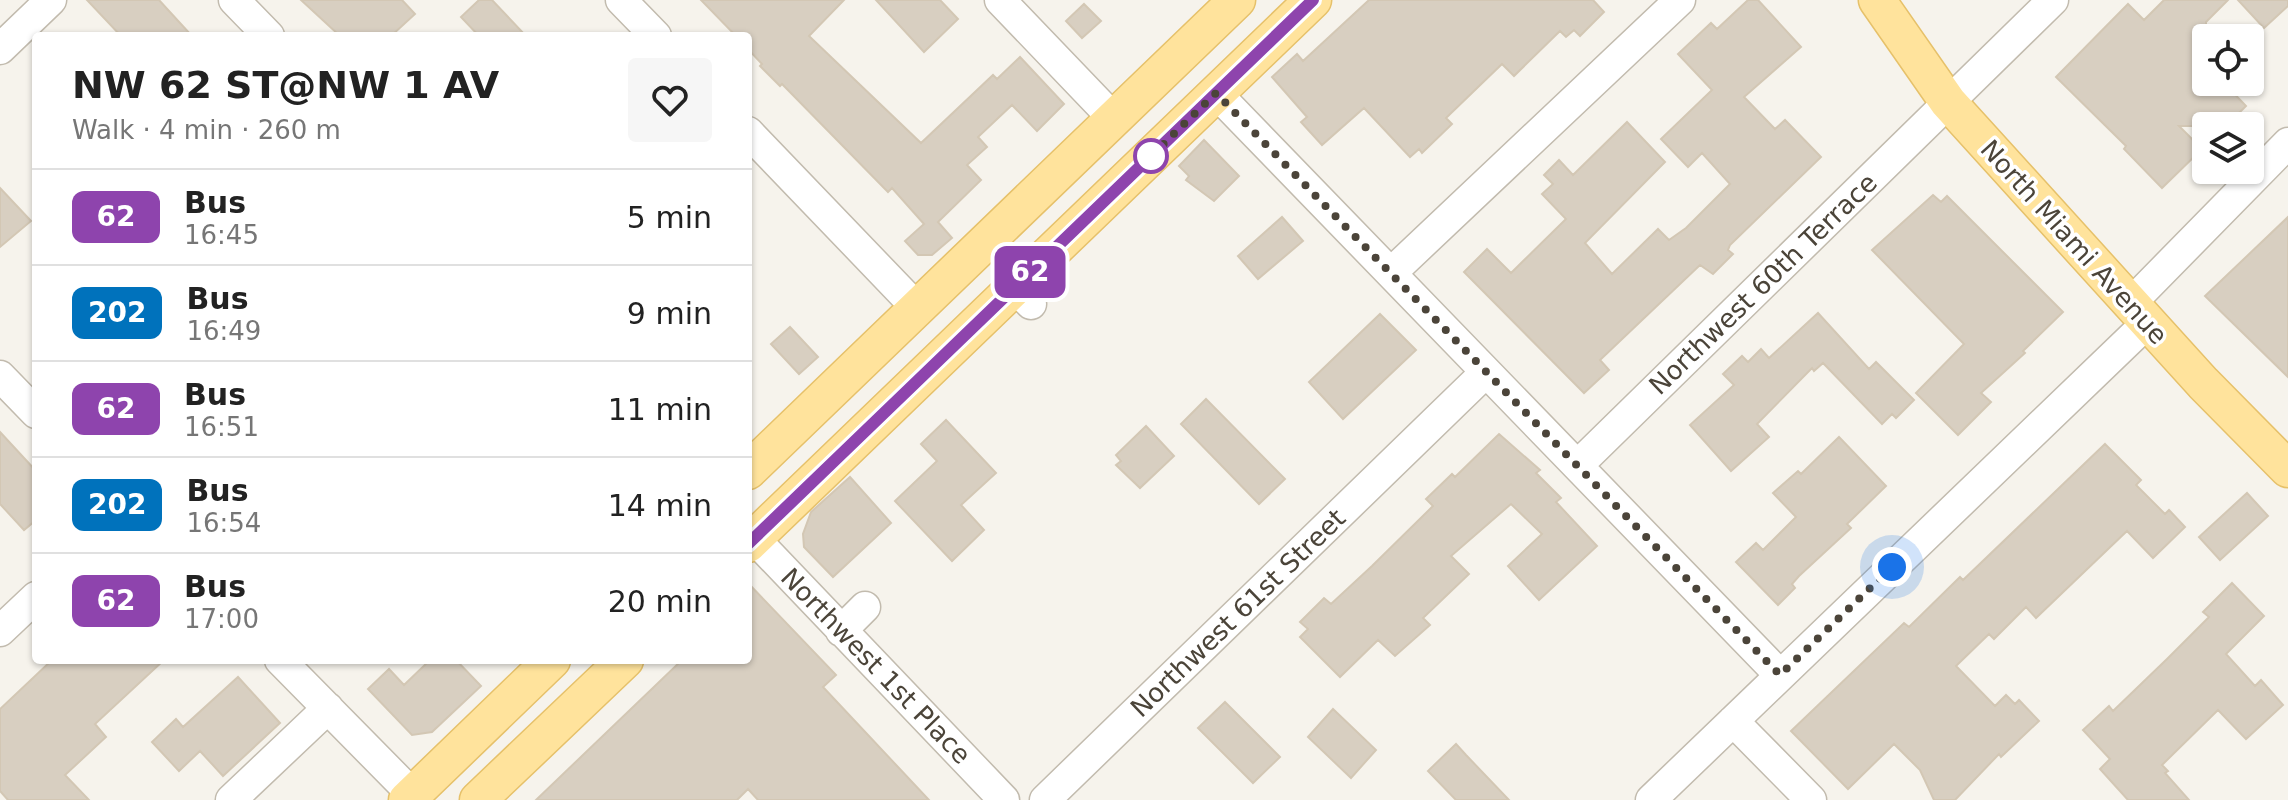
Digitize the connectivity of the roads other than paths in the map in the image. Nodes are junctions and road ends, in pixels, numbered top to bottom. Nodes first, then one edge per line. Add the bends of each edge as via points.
1 (51, 0) edge
2 (234, 0) edge
3 (621, 0) edge
4 (1237, 0) edge
5 (1680, 0) edge
6 (1877, 0) edge
7 (2053, 0) edge
8 (1295, 6) edge
9 (1002, 14) edge
10 (265, 32) edge
11 (652, 32) edge
12 (0, 49) edge
13 (1216, 93) junction
14 (1948, 102) junction
15 (1114, 119) junction
16 (752, 136) edge
17 (2288, 143) edge
18 (1391, 273) junction
19 (917, 308) junction
20 (2138, 314) junction
21 (1485, 373) junction
22 (0, 376) edge
23 (32, 409) edge
24 (1578, 465) junction
25 (752, 467) edge
26 (2288, 469) edge
27 (752, 536) edge
28 (752, 540) edge
29 (32, 601) edge
30 (865, 607) dead end
31 (0, 631) edge
32 (841, 631) junction
33 (284, 664) edge
34 (548, 664) edge
35 (621, 664) edge
36 (1780, 675) junction
37 (328, 708) junction
38 (1733, 721) junction
39 (413, 798) edge
40 (231, 800) edge
41 (478, 800) edge
42 (1004, 800) edge
43 (1045, 800) edge
44 (1651, 800) edge
45 (1811, 800) edge

1 - 12 street
2 - 10 street
3 - 11 street
4 - 15 main road
5 - 18 street
6 - 14 main road, North Miami Avenue
7 - 14 street, Northwest 60th Terrace
8 - 13 main road
9 - 15 street
13 - 18 street
13 - 27 main road via 1023,296
14 - 20 main road, North Miami Avenue
14 - 24 street, Northwest 60th Terrace
15 - 19 main road
16 - 19 street
17 - 20 street
18 - 21 street
19 - 25 main road
20 - 26 main road, North Miami Avenue
20 - 36 street
21 - 24 street
21 - 43 street, Northwest 61st Street
22 - 23 street
24 - 36 street
28 - 32 street, Northwest 1st Place
29 - 31 street
30 - 32 street
32 - 42 street, Northwest 1st Place
33 - 37 street
34 - 39 main road
35 - 41 main road
36 - 38 street
37 - 39 street
37 - 40 street
38 - 44 street
38 - 45 street

